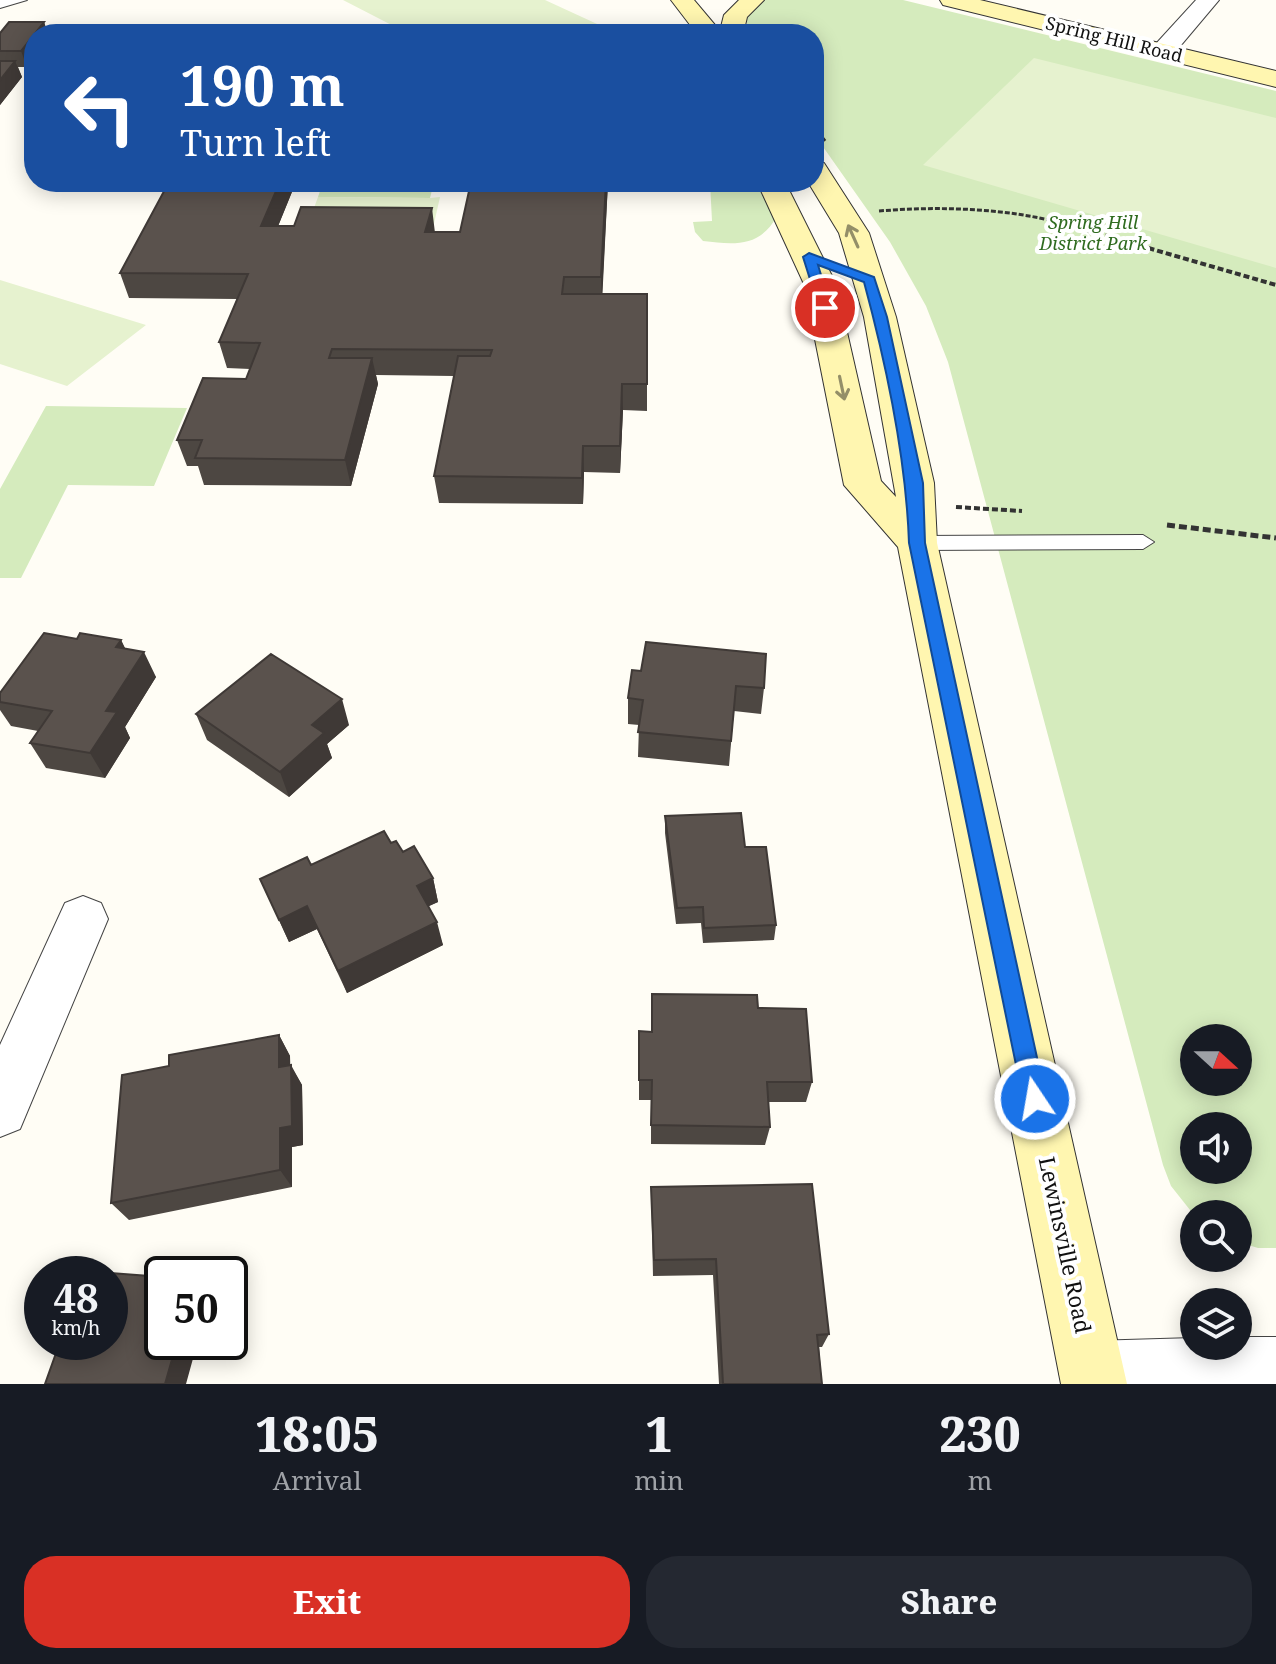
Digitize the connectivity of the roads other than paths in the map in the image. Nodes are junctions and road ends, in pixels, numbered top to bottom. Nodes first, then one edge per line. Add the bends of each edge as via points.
1 (21, 0) edge
2 (682, 0) edge
3 (753, 0) edge
4 (929, 0) edge
5 (951, 0) edge
6 (1208, 0) edge
7 (0, 4) edge
8 (979, 7) junction
9 (698, 24) edge
10 (734, 24) edge
11 (1162, 52) junction
12 (1276, 79) edge
13 (824, 162) edge
14 (776, 192) edge
15 (809, 257) junction
16 (869, 280) junction
17 (1143, 542) dead end
18 (917, 543) junction
19 (83, 919) dead end
20 (0, 1109) edge
21 (1276, 1369) edge
22 (1092, 1378) edge

1 - 7 lane
2 - 9 main road
3 - 10 main road
4 - 8 main road
5 - 8 main road, Spring Hill Road
6 - 11 street
8 - 11 main road, Spring Hill Road
11 - 12 main road, Spring Hill Road
16 -> 13 main road, Lewinsville Road
14 - 15 main road
15 - 16 main road
15 -> 18 main road via 820,284 863,485
16 - 18 main road, Lewinsville Road via 915,483
17 - 18 lane
18 - 22 main road, Lewinsville Road
19 - 20 street
21 - 22 street

